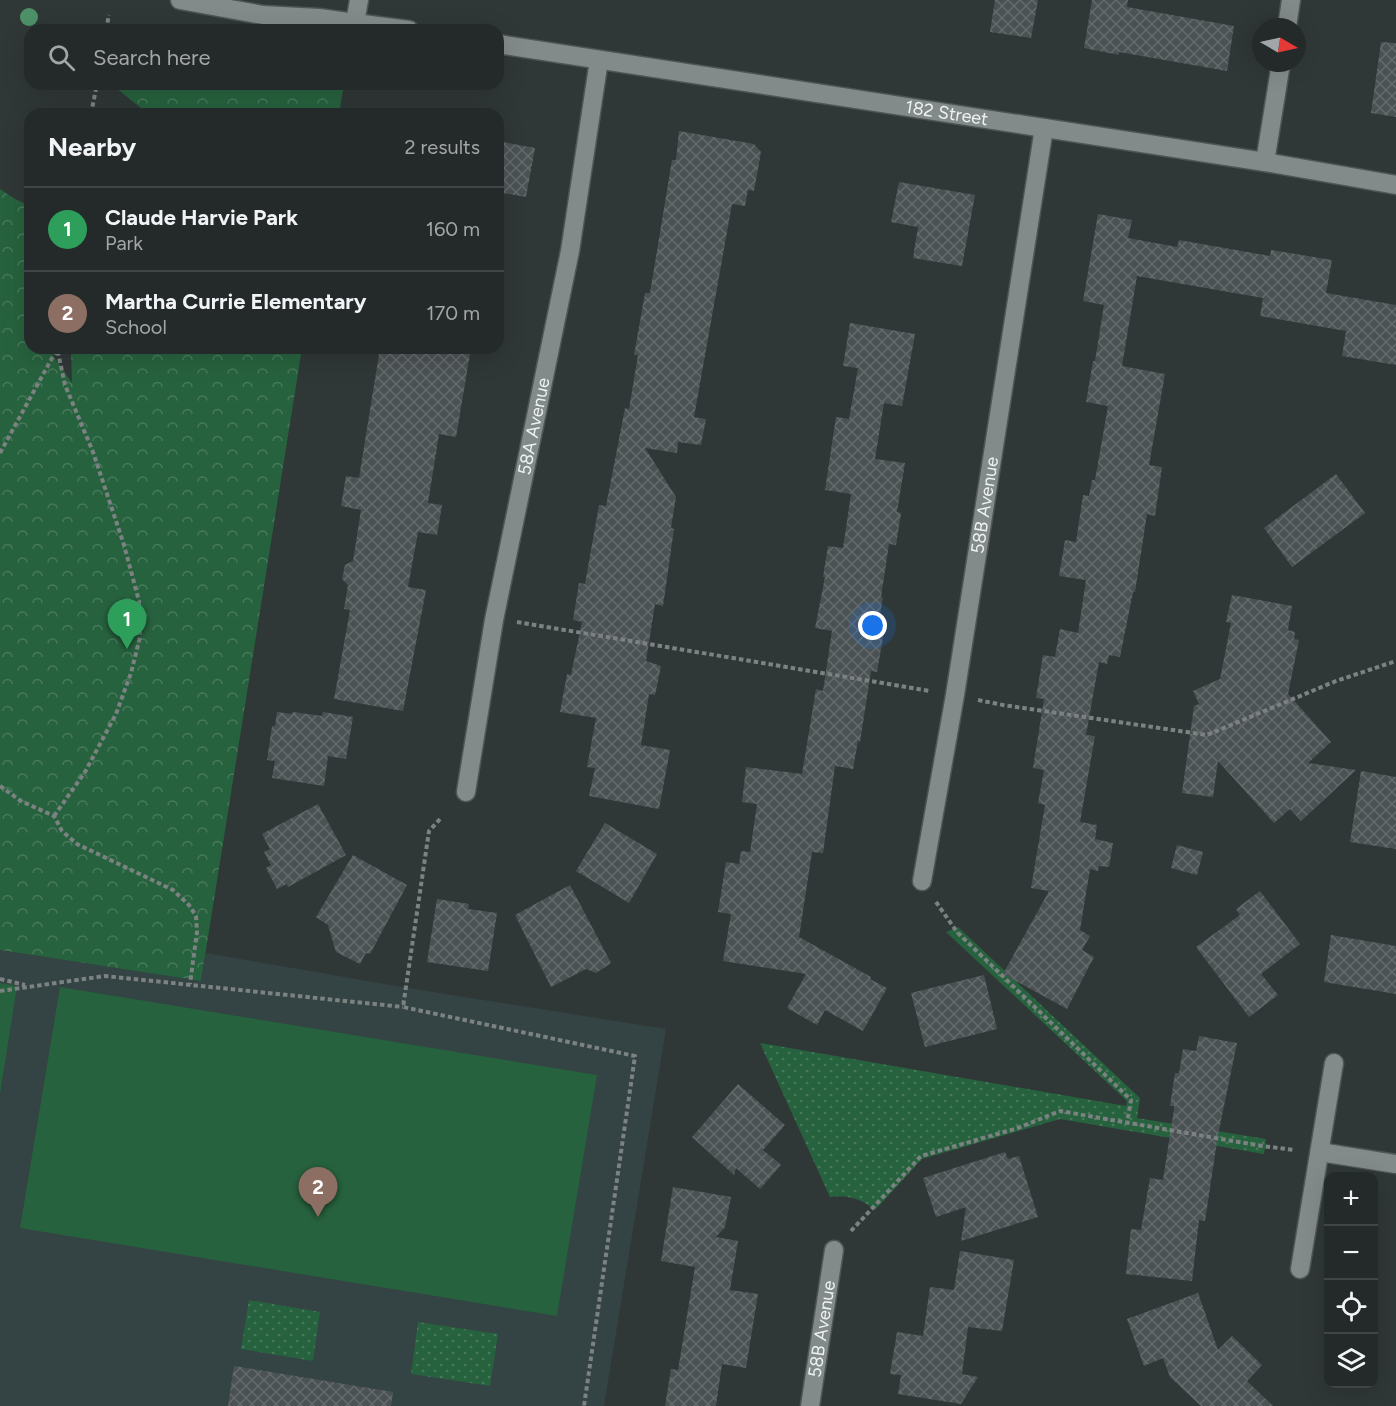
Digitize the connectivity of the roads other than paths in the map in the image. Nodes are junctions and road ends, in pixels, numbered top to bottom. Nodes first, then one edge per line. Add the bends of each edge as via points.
1 (180, 0) edge
2 (358, 0) edge
3 (1291, 0) edge
4 (1288, 18) edge
5 (355, 23) junction
6 (363, 24) edge
7 (504, 45) edge
8 (599, 60) junction
9 (1280, 72) edge
10 (1044, 128) junction
11 (1265, 162) junction
12 (1396, 185) edge
13 (466, 792) dead end
14 (922, 881) road end
15 (1334, 1063) dead end
16 (1320, 1152) junction
17 (1396, 1164) edge
18 (834, 1250) road end
19 (1300, 1269) dead end
20 (810, 1406) edge

1 - 5 street via 263,15
2 - 5 street
3 - 4 street
5 - 6 street
7 - 8 street, 182 Street
8 - 10 street, 182 Street
8 - 13 street, 58A Avenue via 570,251 494,620
9 - 11 street
10 - 11 street, 182 Street
10 - 14 street, 58B Avenue via 957,684
11 - 12 street, 182 Street
15 - 16 street
16 - 17 street
16 - 19 street
18 - 20 street, 58B Avenue

